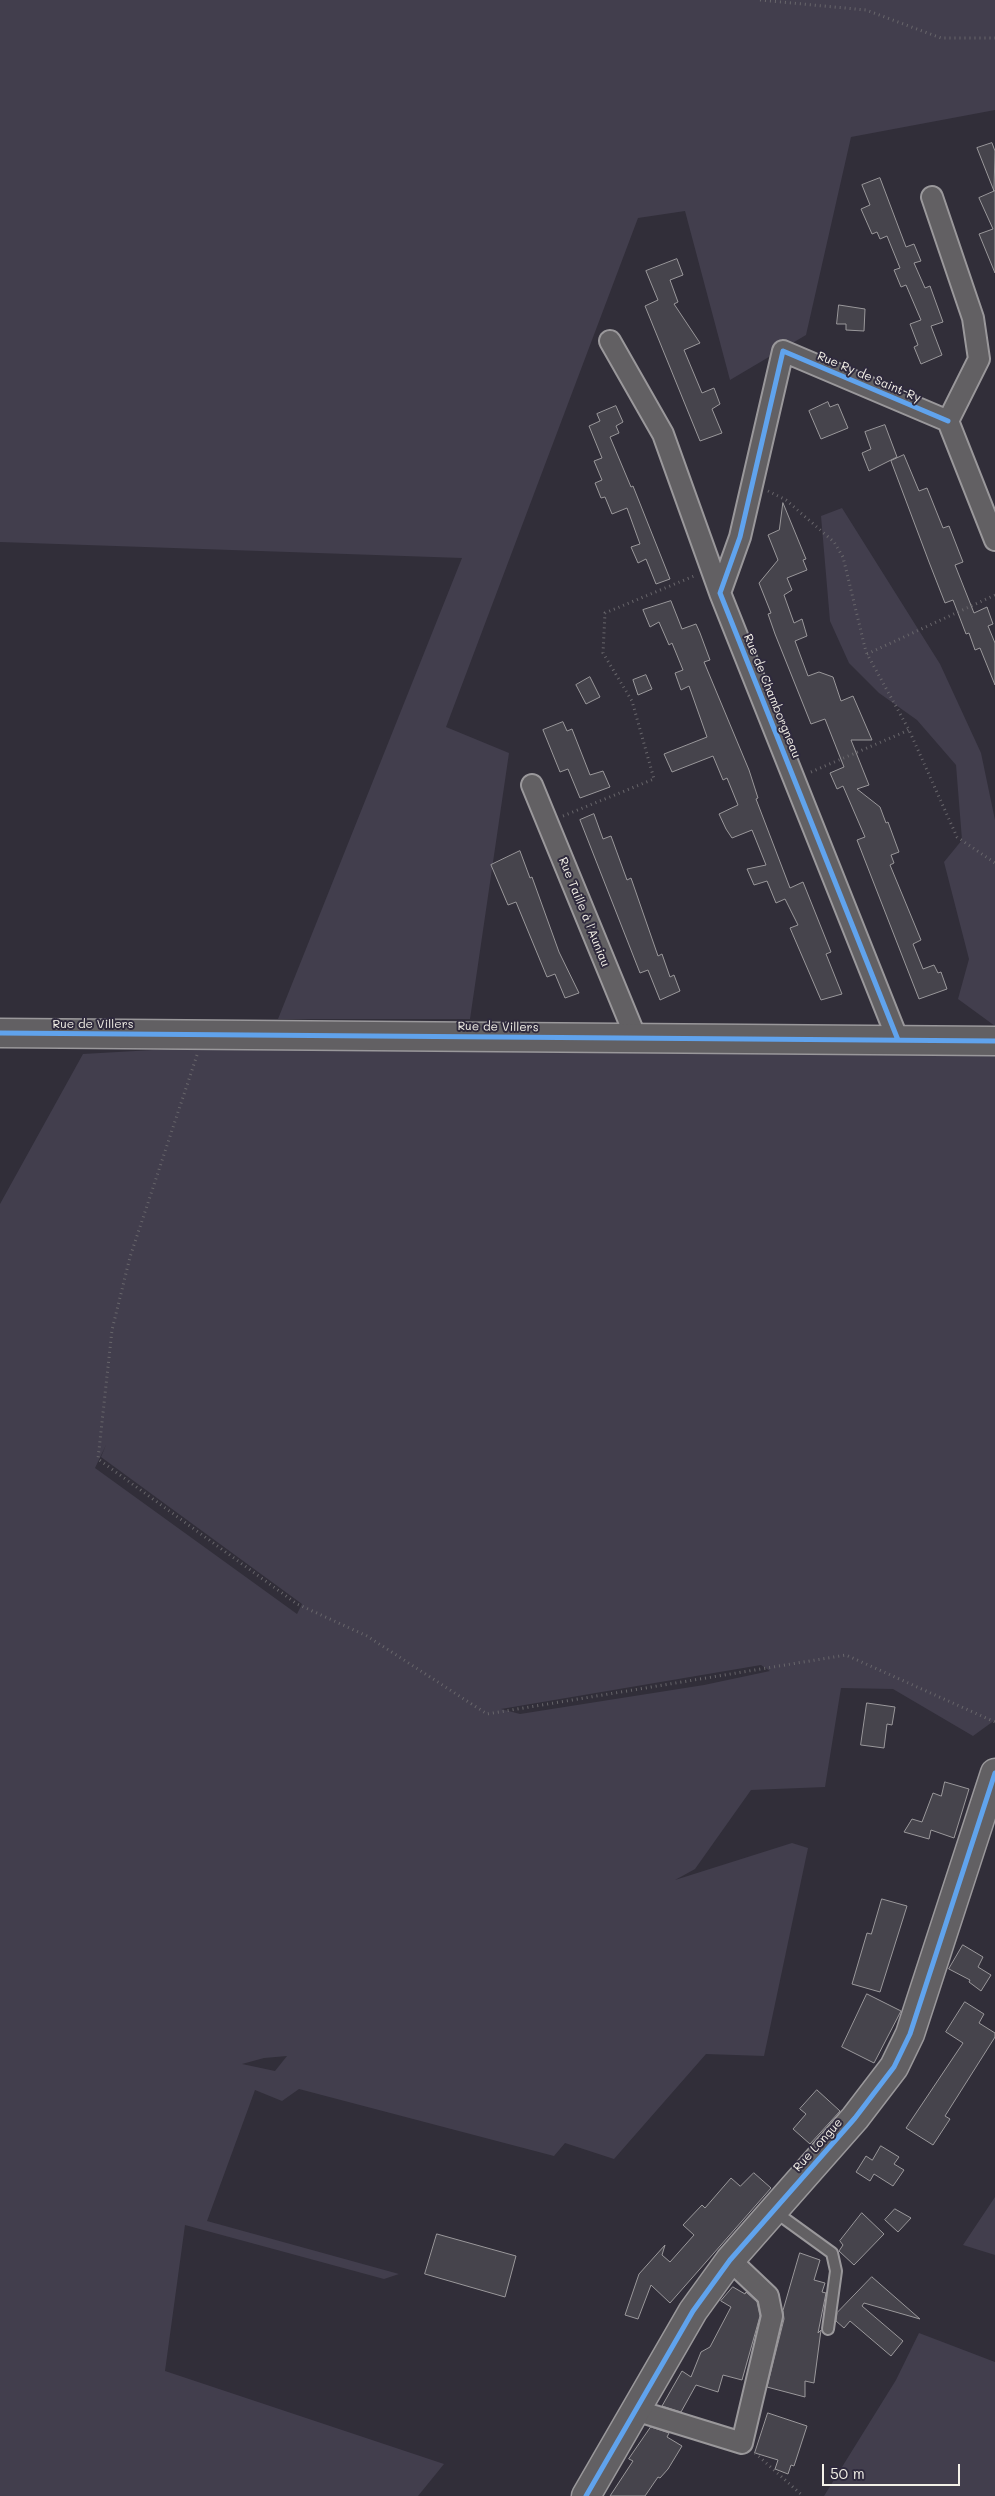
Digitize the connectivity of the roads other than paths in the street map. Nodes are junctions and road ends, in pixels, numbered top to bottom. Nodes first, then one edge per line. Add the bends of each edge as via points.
1 (932, 197) dead end
2 (610, 341) dead end
3 (948, 421) junction
4 (995, 540) edge
5 (720, 593) junction
6 (532, 785) dead end
7 (0, 1033) edge
8 (636, 1038) junction
9 (898, 1040) junction
10 (995, 1041) edge
11 (995, 1773) edge
12 (773, 2210) junction
13 (730, 2260) junction
14 (828, 2330) dead end
15 (635, 2410) junction
16 (586, 2496) edge

1 - 3 street via 973,318 979,359
2 - 5 street, Rue de Chamborgneau via 662,434
3 - 4 street
3 - 5 street, Rue Ry de Saint-Ry via 783,351 740,537
5 - 9 street, Rue de Chamborgneau
6 - 8 street, Rue Taille à l'Auniau
7 - 8 street, Rue de Villers
8 - 9 street, Rue de Villers
9 - 10 street, Rue de Villers
11 - 12 street, Rue Longue via 910,2034 894,2067 855,2118
12 - 13 street, Rue Longue
12 - 14 lane via 832,2253 836,2271
13 - 15 street, Rue Longue via 693,2311
13 - 15 street via 768,2296 772,2316 742,2442
15 - 16 street, Rue Longue

